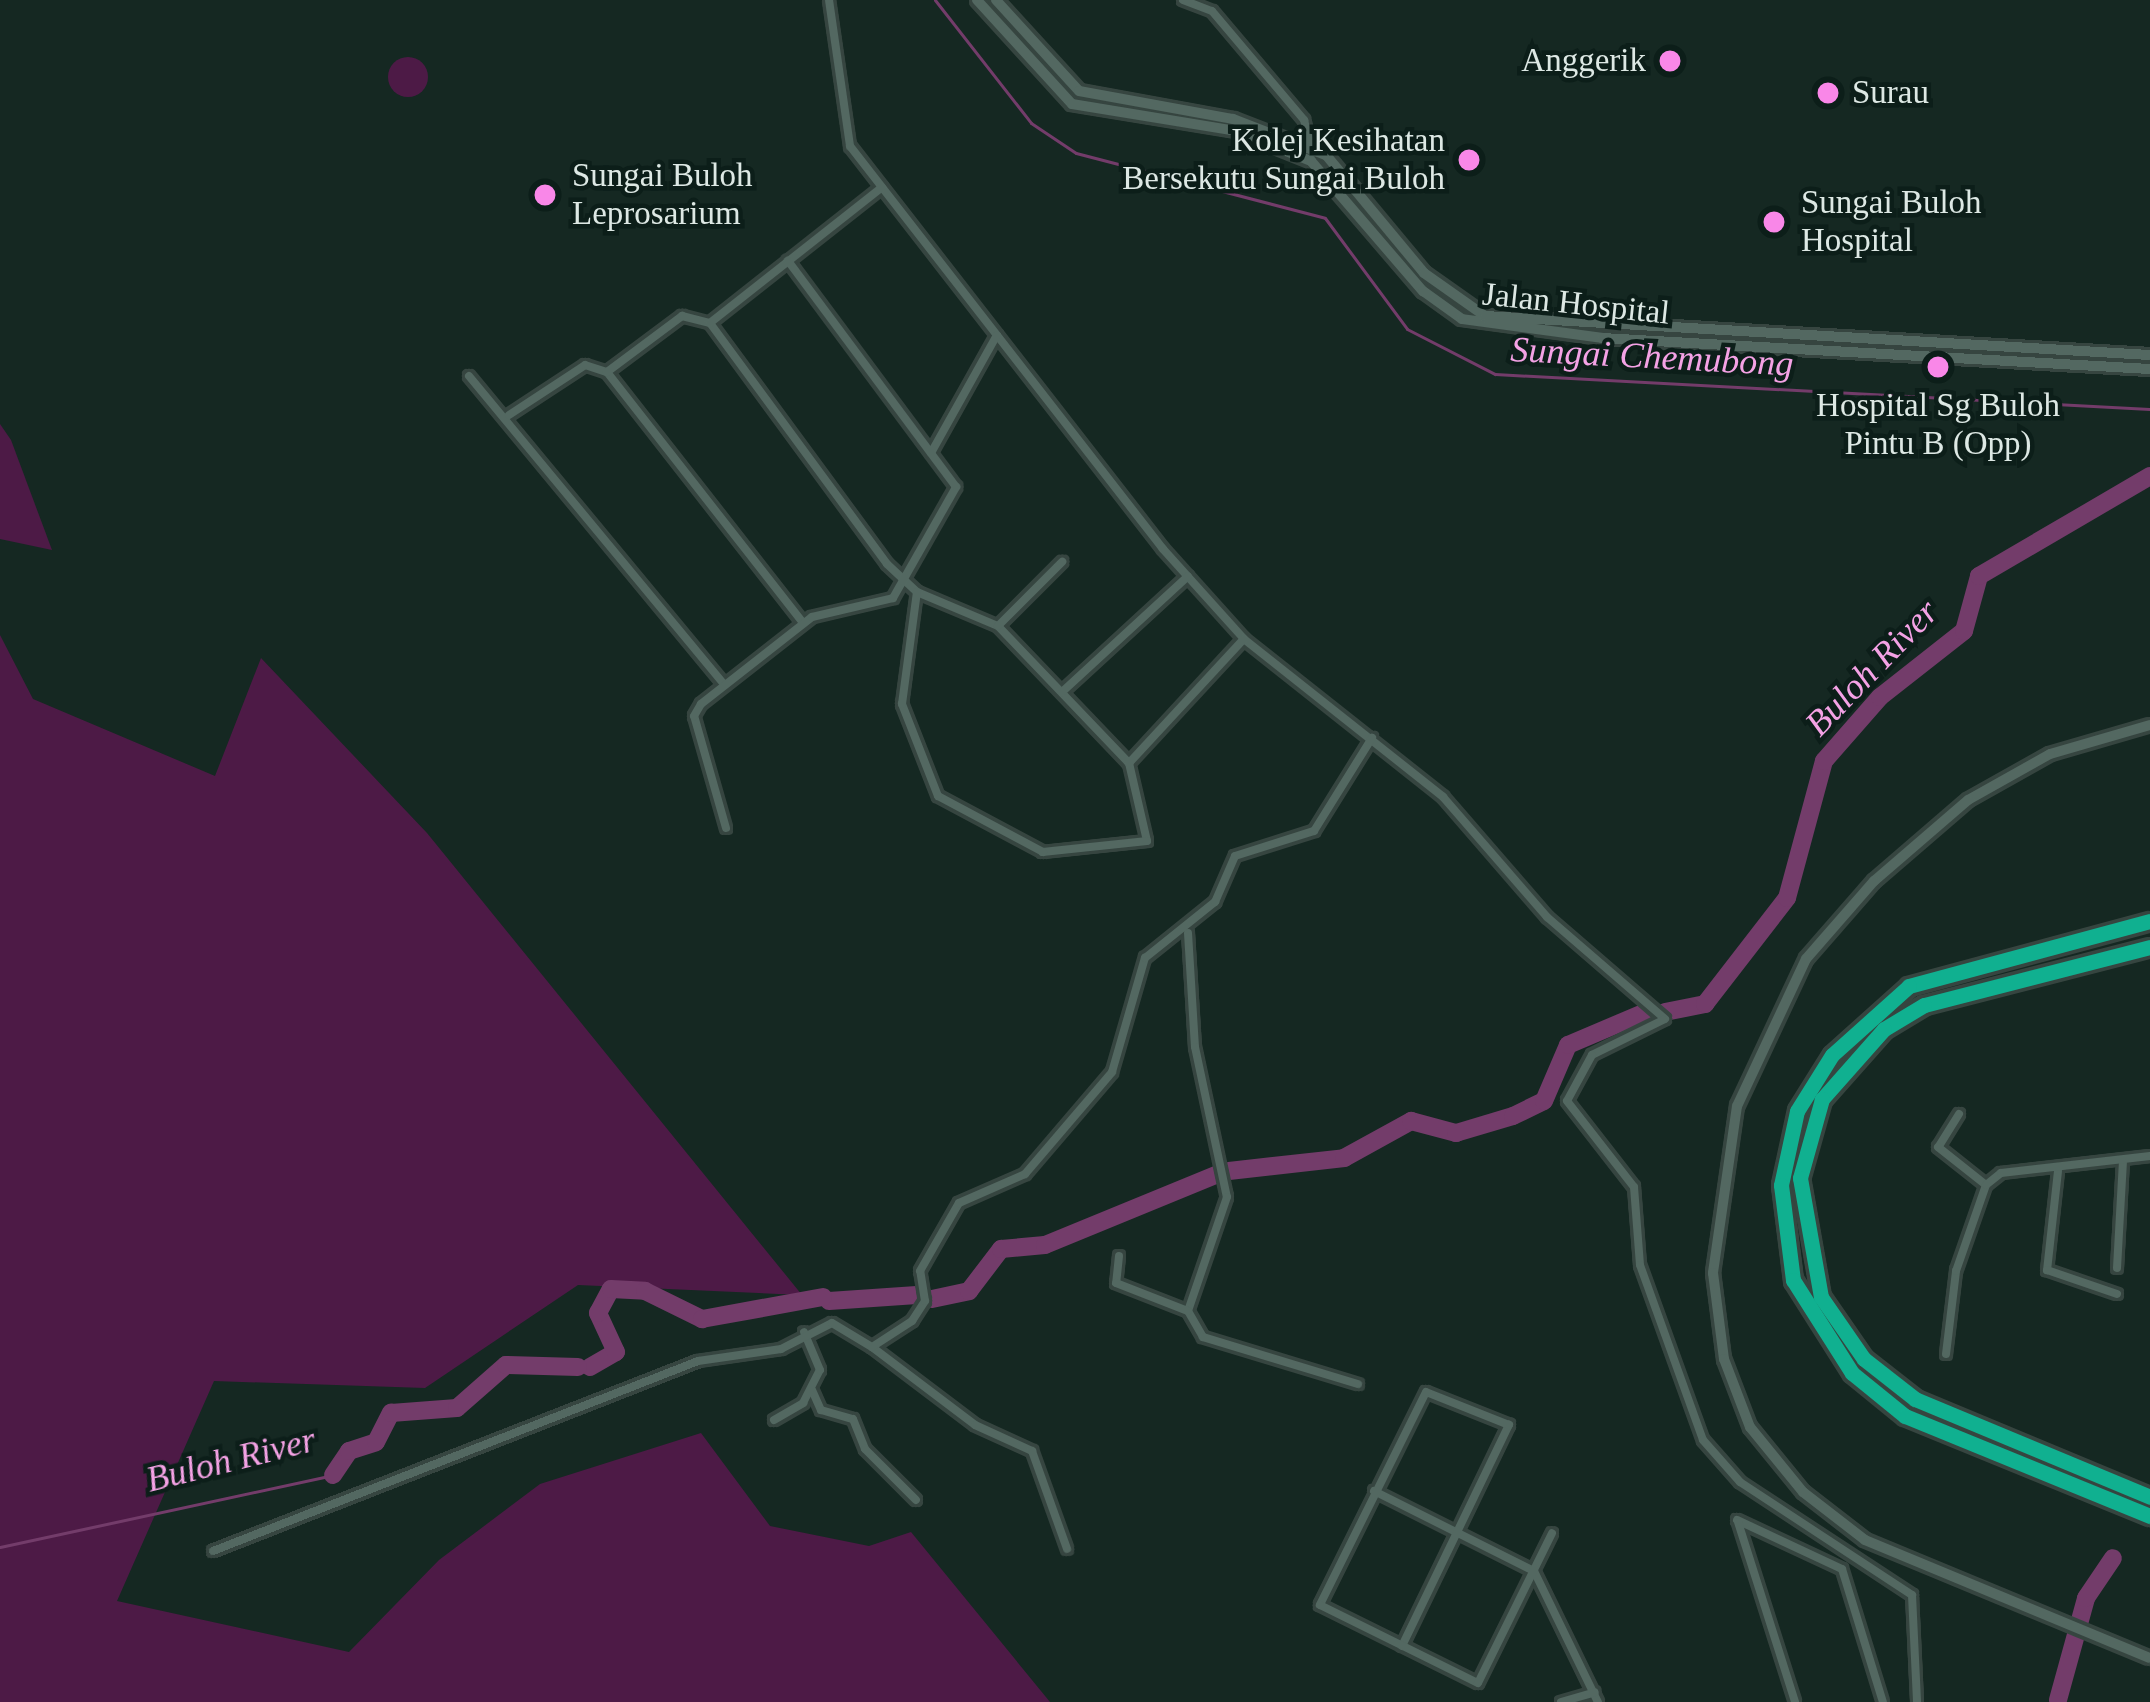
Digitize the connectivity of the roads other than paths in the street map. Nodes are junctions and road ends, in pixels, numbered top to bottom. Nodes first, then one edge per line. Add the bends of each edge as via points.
1 (829, 0) edge
2 (976, 0) edge
3 (996, 0) edge
4 (1184, 0) edge
5 (1312, 155) junction
6 (882, 187) junction
7 (788, 261) junction
8 (710, 323) junction
9 (997, 335) junction
10 (2150, 355) edge
11 (2150, 369) edge
12 (607, 372) junction
13 (469, 376) dead end
14 (509, 415) junction
15 (931, 453) junction
16 (1062, 562) dead end
17 (1188, 576) junction
18 (905, 582) junction
19 (917, 592) junction
20 (803, 623) junction
21 (998, 626) junction
22 (1244, 639) junction
23 (725, 685) junction
24 (1061, 692) junction
25 (2150, 725) edge
26 (1372, 739) junction
27 (1129, 763) junction
28 (726, 828) dead end
29 (2150, 921) edge
30 (1188, 932) junction
31 (2150, 947) edge
32 (1959, 1114) dead end
33 (2150, 1156) edge
34 (2123, 1160) junction
35 (2058, 1171) junction
36 (1986, 1185) junction
37 (1119, 1256) dead end
38 (2117, 1268) dead end
39 (2117, 1294) dead end
40 (1188, 1311) junction
41 (804, 1332) junction
42 (872, 1347) junction
43 (1946, 1354) dead end
44 (1358, 1384) dead end
45 (812, 1390) junction
46 (774, 1420) dead end
47 (1374, 1491) junction
48 (2150, 1495) edge
49 (916, 1501) dead end
50 (2150, 1518) edge
51 (1457, 1532) junction
52 (1552, 1533) dead end
53 (1067, 1549) dead end
54 (212, 1551) dead end
55 (1534, 1571) junction
56 (1402, 1646) junction
57 (2150, 1658) edge
58 (1596, 1697) edge
59 (1561, 1702) edge
60 (1795, 1702) edge
61 (1883, 1702) edge
62 (1917, 1702) edge

1 - 6 street via 837,102 850,146
2 - 5 main road, Jalan Hospital via 1072,104 1236,131
3 - 5 main road, Jalan Hospital via 1079,91 1233,119
4 - 5 street via 1212,11 1304,119
5 - 10 main road, Jalan Hospital via 1424,273 1485,316
5 - 11 main road, Jalan Hospital via 1424,291 1498,330
6 - 7 street
6 - 9 street
7 - 8 street
7 - 15 street
8 - 12 street via 682,316
8 - 18 street
9 - 15 street
9 - 17 street
12 - 14 street via 585,365
12 - 20 street
13 - 14 street
14 - 23 street
15 - 18 street via 956,487
16 - 21 street
17 - 22 street
17 - 24 street
18 - 19 street
18 - 20 street via 893,598
19 - 21 street
19 - 27 street via 902,704 938,796 1043,852 1097,852 1148,841
20 - 23 street
21 - 24 street
22 - 26 street
22 - 27 street
23 - 28 street via 694,716
24 - 27 street
25 - 57 main road via 2008,775 1874,880 1806,959 1750,1071 1727,1150 1715,1312 1750,1427 1803,1492 1865,1540
26 - 30 street via 1314,831 1235,856
26 - 62 street via 1665,1019 1592,1055 1568,1101 1634,1186 1640,1265 1703,1439 1740,1482 1912,1595
29 - 50 highway via 1909,986 1832,1054 1797,1111 1781,1185 1793,1280 1852,1373 1905,1416
30 - 40 street via 1195,1047 1227,1197
30 - 42 street via 1145,958 1128,1046 1063,1138 1025,1174 959,1203 920,1271 925,1301
31 - 48 highway via 1924,1005 1848,1061 1822,1099 1800,1178 1807,1258 1864,1359 1915,1399 1982,1431
32 - 36 street via 1938,1147
33 - 34 street
34 - 35 street
34 - 38 street
35 - 36 street
35 - 39 street via 2047,1270
36 - 43 street via 1956,1271
37 - 40 street via 1116,1283
40 - 44 street via 1203,1336
41 - 42 street via 832,1323
41 - 45 street via 820,1370
41 - 54 street via 781,1349 721,1355 596,1398
42 - 53 street via 975,1425 1032,1451
45 - 46 street
45 - 49 street via 821,1410 854,1419 865,1449
47 - 51 street
47 - 51 street via 1426,1392 1508,1425
47 - 56 street via 1320,1605
51 - 55 street
51 - 56 street
52 - 55 street
55 - 56 street via 1478,1683
55 - 58 street
58 - 59 street
60 - 61 street via 1737,1520 1841,1569

